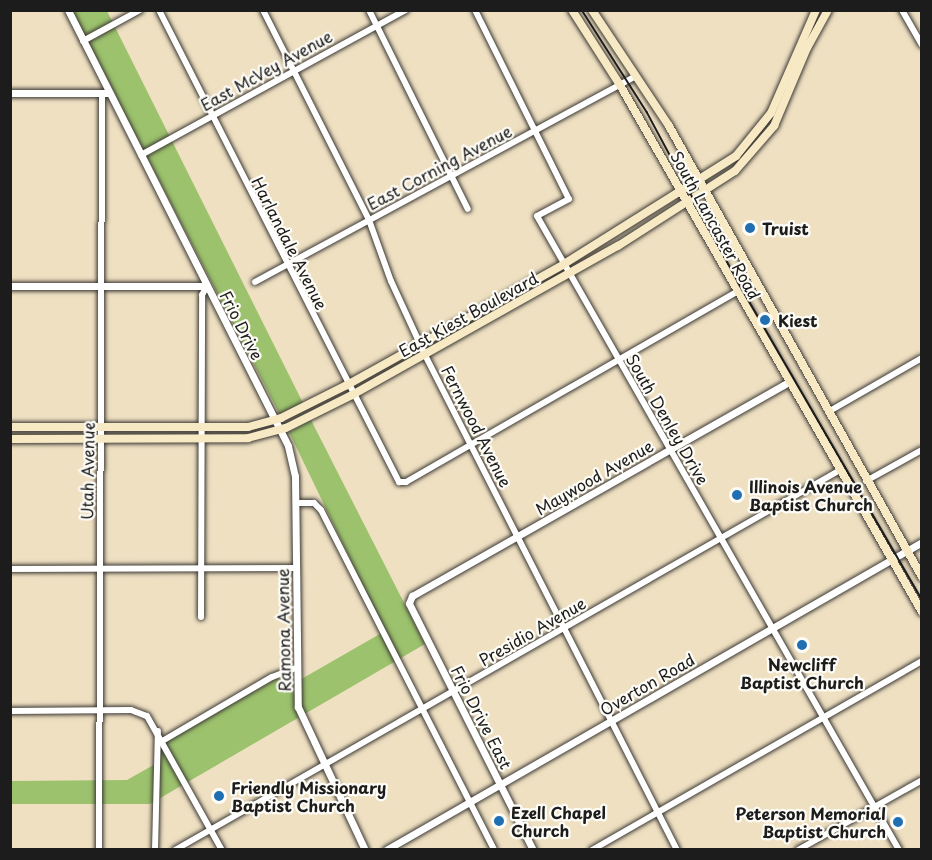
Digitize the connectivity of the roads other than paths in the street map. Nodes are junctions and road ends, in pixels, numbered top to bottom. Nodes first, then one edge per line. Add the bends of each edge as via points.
1 (68, 10) edge
2 (140, 10) edge
3 (159, 10) edge
4 (263, 10) edge
5 (369, 10) edge
6 (406, 10) edge
7 (475, 10) edge
8 (572, 10) edge
9 (592, 10) edge
10 (816, 10) edge
11 (828, 10) edge
12 (902, 10) edge
13 (377, 26) junction
14 (83, 41) junction
15 (921, 45) edge
16 (293, 71) junction
17 (636, 76) junction
18 (620, 85) junction
19 (10, 93) edge
20 (106, 93) junction
21 (211, 116) junction
22 (535, 131) junction
23 (141, 155) junction
24 (452, 176) junction
25 (699, 179) junction
26 (680, 189) junction
27 (706, 191) junction
28 (687, 203) junction
29 (468, 209) dead end
30 (369, 220) junction
31 (564, 264) junction
32 (287, 265) junction
33 (570, 273) junction
34 (255, 282) dead end
35 (101, 285) junction
36 (10, 286) edge
37 (207, 286) junction
38 (737, 292) junction
39 (423, 350) junction
40 (921, 358) edge
41 (619, 360) junction
42 (789, 382) junction
43 (347, 385) junction
44 (352, 395) junction
45 (828, 412) junction
46 (275, 420) junction
47 (10, 427) edge
48 (101, 427) junction
49 (201, 427) junction
50 (280, 430) junction
51 (10, 439) edge
52 (101, 439) junction
53 (201, 439) junction
54 (471, 445) junction
55 (669, 449) junction
56 (921, 450) edge
57 (840, 470) junction
58 (866, 482) junction
59 (296, 502) junction
60 (518, 536) junction
61 (722, 539) junction
62 (921, 542) edge
63 (906, 551) junction
64 (892, 560) junction
65 (99, 568) junction
66 (201, 568) junction
67 (296, 568) junction
68 (10, 569) edge
69 (921, 577) edge
70 (412, 596) joint
71 (921, 612) edge
72 (201, 617) dead end
73 (772, 628) junction
74 (562, 630) junction
75 (921, 661) edge
76 (296, 668) junction
77 (453, 691) junction
78 (422, 709) junction
79 (99, 710) junction
80 (10, 711) edge
81 (823, 717) junction
82 (609, 721) junction
83 (158, 731) junction
84 (164, 740) junction
85 (323, 765) junction
86 (921, 780) edge
87 (500, 783) junction
88 (469, 801) junction
89 (874, 807) junction
90 (658, 812) junction
91 (211, 830) junction
92 (99, 849) edge
93 (155, 849) edge
94 (175, 849) edge
95 (222, 849) edge
96 (365, 849) edge
97 (386, 849) edge
98 (494, 849) edge
99 (533, 849) edge
100 (592, 849) edge
101 (677, 849) edge
102 (798, 849) edge
103 (899, 849) edge

1 - 14 street, Frio Drive
2 - 14 street
3 - 21 street, Harlandale Avenue
4 - 16 street, Fernwood Avenue
5 - 13 street
6 - 13 street, East McVey Avenue
7 - 22 street, South Denley Drive
8 - 18 main road, South Lancaster Road
9 - 17 main road, South Lancaster Road
10 - 25 main road, East Kiest Boulevard via 771,113 736,156
11 - 27 main road, East Kiest Boulevard via 807,48 774,126 742,165
12 - 15 street
13 - 16 street, East McVey Avenue
13 - 24 street
14 - 20 street, Frio Drive
16 - 21 street, East McVey Avenue
16 - 30 street, Fernwood Avenue
17 - 18 street, East Corning Avenue
17 - 25 main road, South Lancaster Road
18 - 22 street, East Corning Avenue
18 - 26 main road, South Lancaster Road
19 - 20 street
20 - 23 street, Frio Drive
20 - 35 street, Utah Avenue
21 - 23 street, East McVey Avenue
21 - 32 street, Harlandale Avenue
22 - 24 street, East Corning Avenue
22 - 31 street, South Denley Drive via 569,199 537,216
23 - 37 street, Frio Drive
24 - 29 street
24 - 30 street, East Corning Avenue
25 - 26 main road, East Kiest Boulevard
25 - 27 main road, South Lancaster Road
26 - 28 main road, South Lancaster Road
26 - 31 main road, East Kiest Boulevard
27 - 28 main road, East Kiest Boulevard
27 - 45 main road, South Lancaster Road
28 - 33 main road, East Kiest Boulevard
28 - 38 main road, South Lancaster Road
30 - 32 street, East Corning Avenue
30 - 39 street, Fernwood Avenue via 391,281
31 - 33 street, South Denley Drive
31 - 39 main road, East Kiest Boulevard
32 - 34 street, East Corning Avenue
32 - 43 street, Harlandale Avenue
33 - 39 main road, East Kiest Boulevard
33 - 41 street, South Denley Drive
35 - 36 street
35 - 37 street
35 - 48 street, Utah Avenue
37 - 46 street, Frio Drive
37 - 49 street via 202,295
38 - 41 street
38 - 42 main road, South Lancaster Road
39 - 43 main road, East Kiest Boulevard
39 - 44 main road, East Kiest Boulevard
39 - 54 street, Fernwood Avenue
40 - 45 street
41 - 54 street
41 - 55 street, South Denley Drive
42 - 55 street, Maywood Avenue
42 - 57 main road, South Lancaster Road
43 - 44 street, Harlandale Avenue
43 - 46 main road, East Kiest Boulevard
44 - 50 main road, East Kiest Boulevard
44 - 54 street, Harlandale Avenue via 396,480 402,483
45 - 58 main road, South Lancaster Road
46 - 49 main road, East Kiest Boulevard via 248,427
46 - 50 street, Frio Drive
47 - 48 main road, East Kiest Boulevard
48 - 49 main road, East Kiest Boulevard
48 - 52 street, Utah Avenue
49 - 53 street
50 - 53 main road, East Kiest Boulevard via 248,438
50 - 59 street, Frio Drive via 293,462
51 - 52 main road, East Kiest Boulevard
52 - 53 main road, East Kiest Boulevard
52 - 65 street, Utah Avenue
53 - 66 street
54 - 60 street, Fernwood Avenue
55 - 60 street, Maywood Avenue
55 - 61 street, South Denley Drive
56 - 58 street
57 - 61 street, Presidio Avenue
57 - 64 main road, South Lancaster Road
58 - 63 main road, South Lancaster Road
59 - 67 street, Ramona Avenue
59 - 78 street via 314,503 321,510
60 - 70 street, Maywood Avenue
60 - 74 street, Fernwood Avenue
61 - 73 street, South Denley Drive
61 - 74 street, Presidio Avenue
62 - 63 street, Overton Road
63 - 64 street, Overton Road
63 - 69 main road, South Lancaster Road
64 - 71 main road, South Lancaster Road
64 - 73 street, Overton Road
65 - 66 street
65 - 68 street
65 - 79 street, Utah Avenue
66 - 67 street
66 - 72 street
67 - 76 street, Ramona Avenue
70 - 77 street, Frio Drive East via 409,603
73 - 81 street, South Denley Drive
73 - 82 street, Overton Road
74 - 77 street, Presidio Avenue
74 - 82 street, Fernwood Avenue
75 - 81 street
76 - 84 street via 272,677
76 - 85 street, Ramona Avenue via 301,718
77 - 78 street, Presidio Avenue
77 - 87 street, Frio Drive East
78 - 85 street, Presidio Avenue
78 - 88 street
79 - 80 street
79 - 83 street via 140,712
79 - 92 street, Utah Avenue
81 - 89 street, South Denley Drive
81 - 90 street
82 - 87 street, Overton Road
82 - 90 street, Fernwood Avenue
83 - 84 street
83 - 93 street
84 - 91 street
85 - 91 street, Presidio Avenue
85 - 96 street, Ramona Avenue
86 - 89 street
87 - 88 street, Overton Road
87 - 99 street, Frio Drive East
88 - 97 street, Overton Road
88 - 98 street
89 - 102 street
89 - 103 street, South Denley Drive
90 - 100 street
90 - 101 street, Fernwood Avenue
91 - 94 street, Presidio Avenue
91 - 95 street

